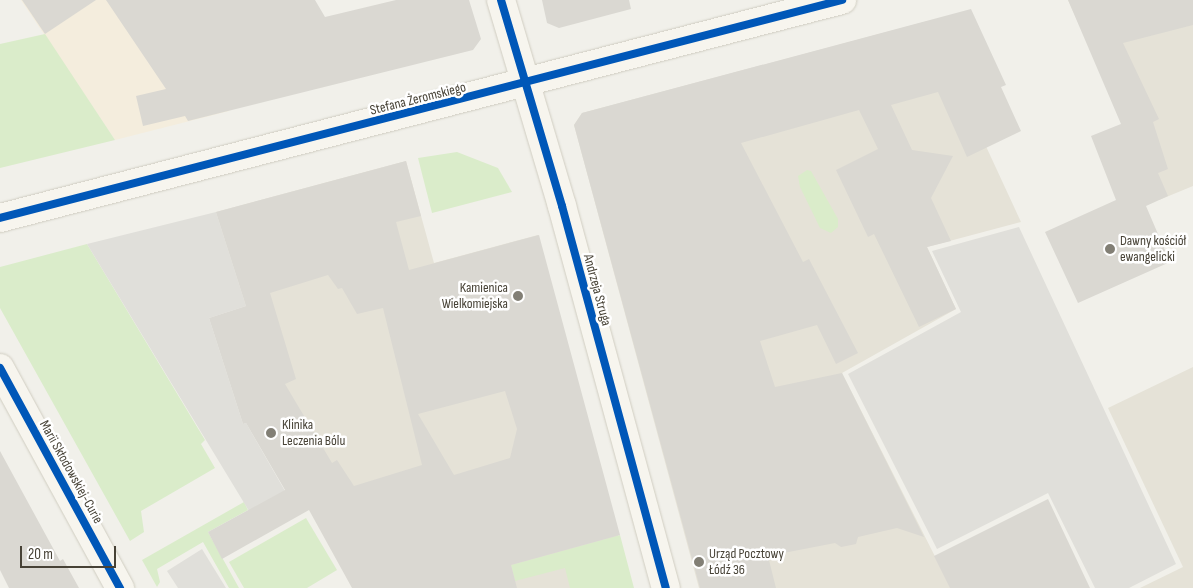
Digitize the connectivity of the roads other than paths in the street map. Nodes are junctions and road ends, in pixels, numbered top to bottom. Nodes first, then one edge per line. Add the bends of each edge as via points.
1 (501, 0) edge
2 (842, 0) edge
3 (524, 85) junction
4 (0, 218) edge
5 (3, 376) edge
6 (120, 588) edge
7 (666, 588) edge

1 - 3 street, Andrzeja Struga
2 - 3 street, Stefana Żeromskiego
3 - 4 street, Stefana Żeromskiego
3 - 7 street, Andrzeja Struga via 562,206
5 - 6 street, Marii Skłodowskiej-Curie

